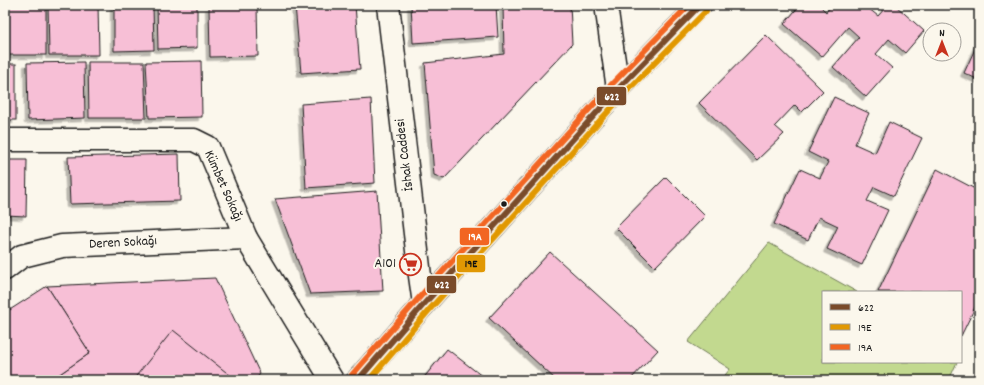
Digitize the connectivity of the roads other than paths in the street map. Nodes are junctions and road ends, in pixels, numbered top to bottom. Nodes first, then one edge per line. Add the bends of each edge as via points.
1 (388, 5) edge
2 (606, 5) edge
3 (700, 5) edge
4 (618, 89) junction
5 (5, 140) edge
6 (246, 238) junction
7 (5, 269) edge
8 (424, 304) junction
9 (332, 380) edge
10 (358, 380) edge

1 - 8 street, İshak Caddesi
2 - 4 street
3 - 4 street
4 - 8 street
5 - 6 street, Kümbet Sokağı via 194,140 208,147
6 - 7 street, Deren Sokağı via 62,246 22,256
6 - 9 street, Kümbet Sokağı
8 - 10 street

